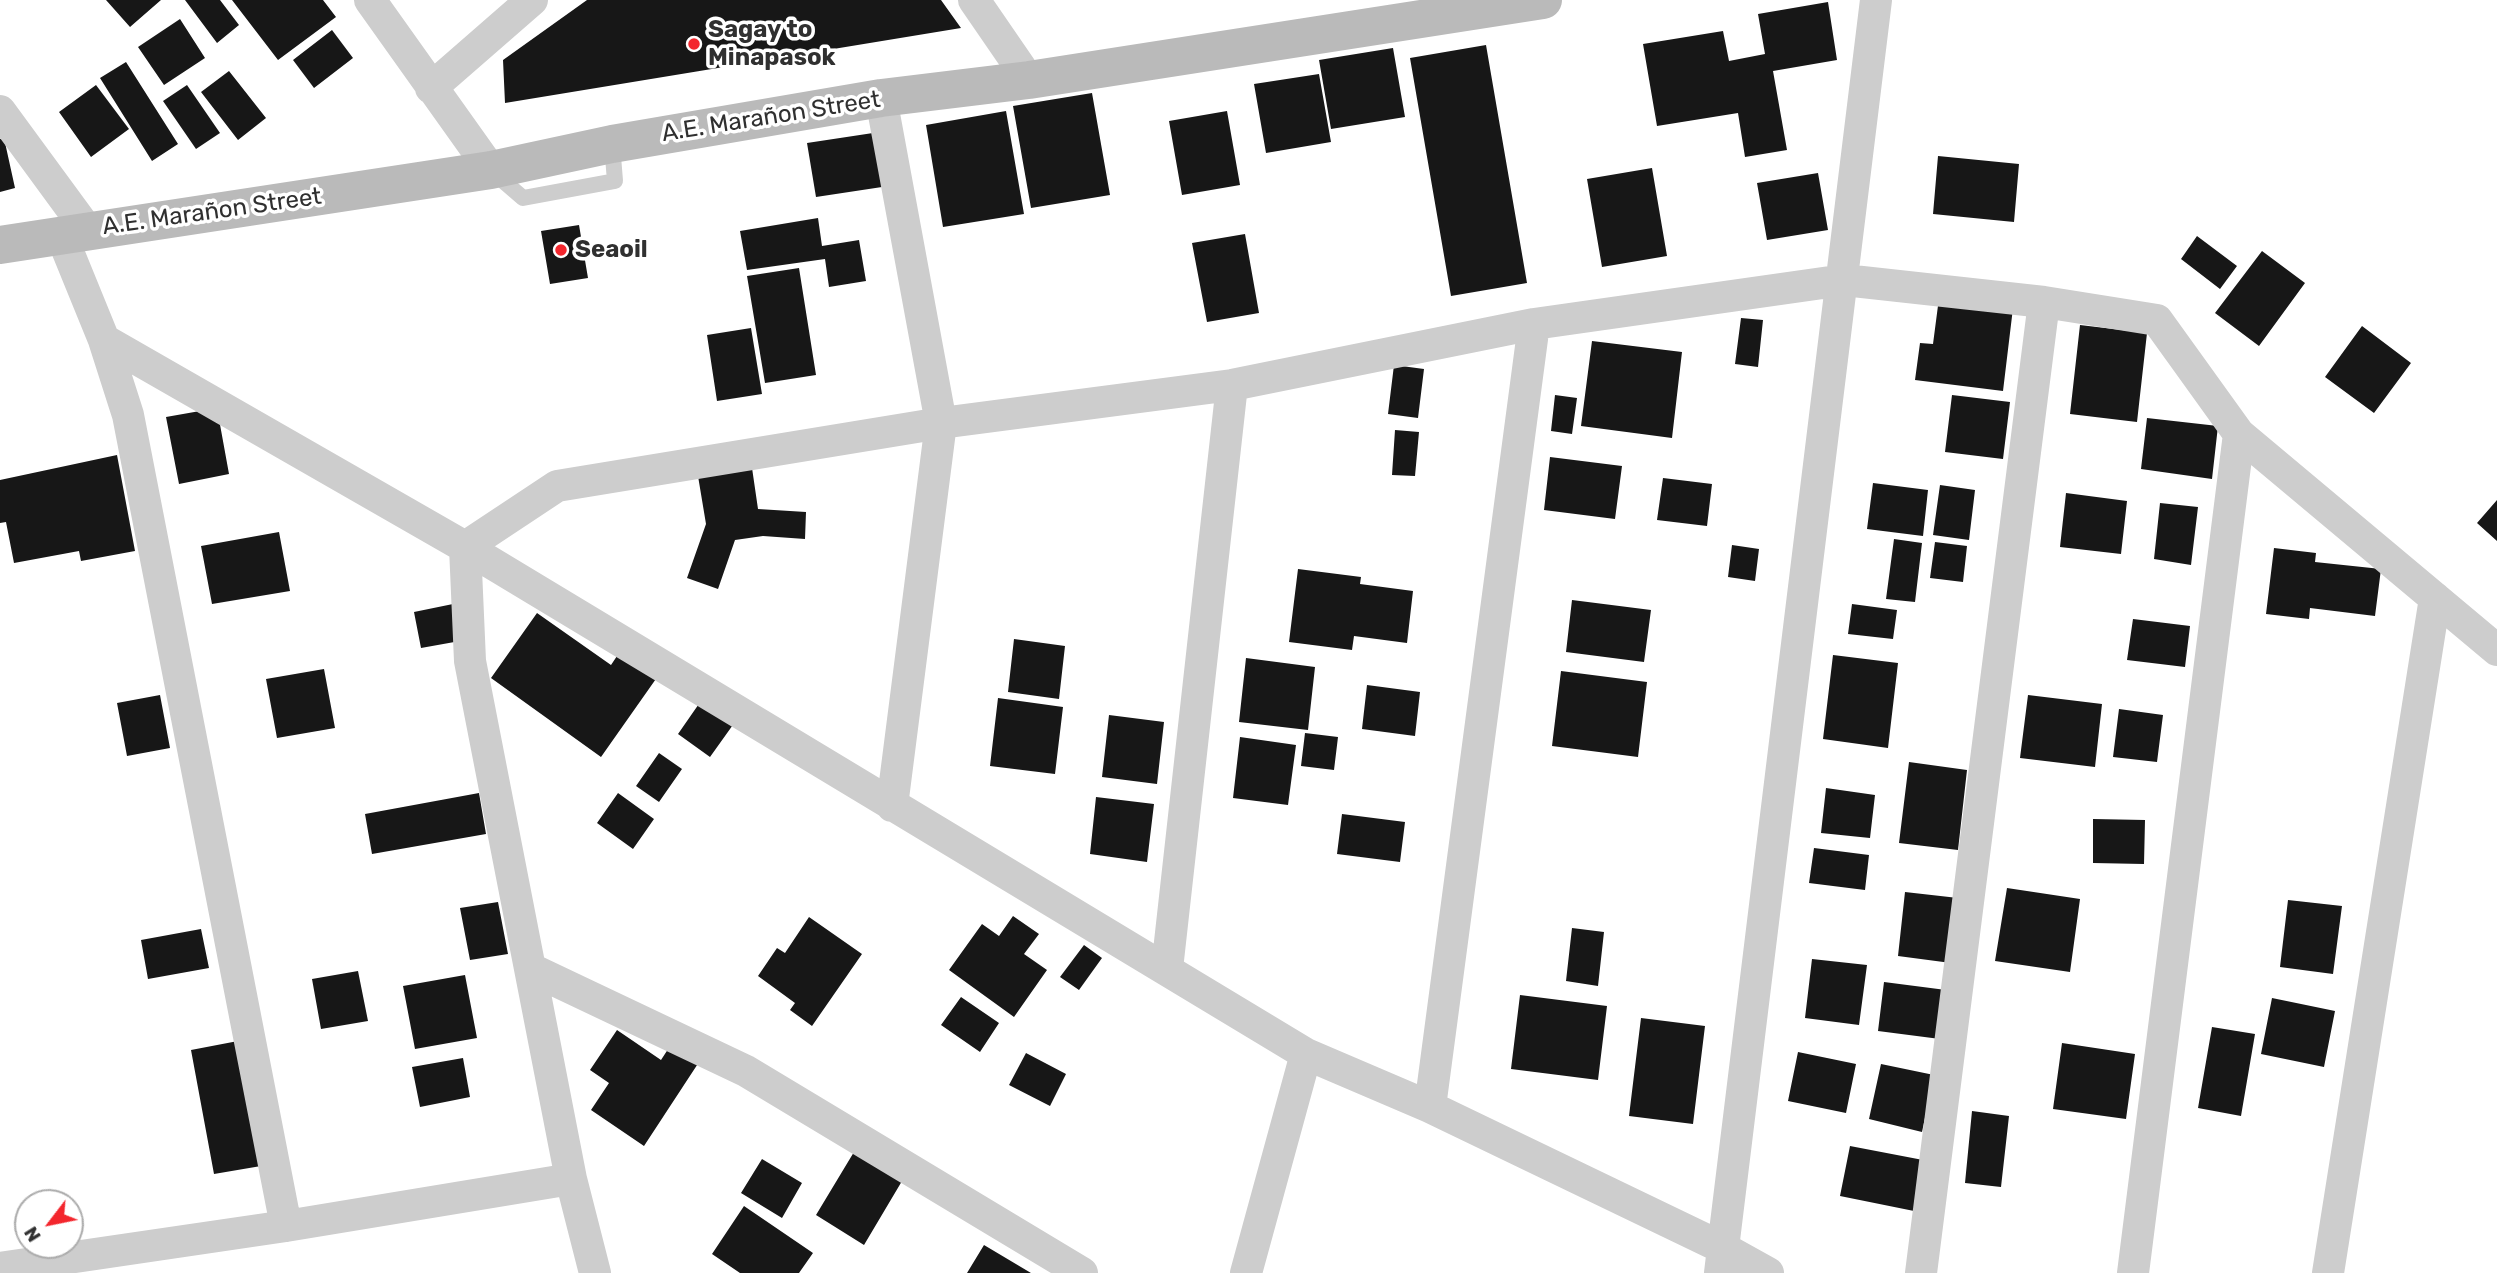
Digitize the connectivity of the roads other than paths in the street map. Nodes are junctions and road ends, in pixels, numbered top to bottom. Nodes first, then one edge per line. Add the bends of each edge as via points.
1 (370, 0) edge
2 (532, 0) edge
3 (974, 0) edge
4 (1543, 0) edge
5 (1876, 0) edge
6 (1028, 80) junction
7 (431, 88) junction
8 (881, 99) junction
9 (0, 111) edge
10 (491, 170) junction
11 (75, 234) junction
12 (0, 245) edge
13 (1844, 280) junction
14 (2043, 302) junction
15 (1534, 324) junction
16 (104, 340) junction
17 (1232, 385) junction
18 (941, 423) junction
19 (2239, 434) junction
20 (465, 547) junction
21 (2435, 597) junction
22 (2497, 650) edge
23 (892, 806) junction
24 (531, 969) junction
25 (1167, 969) junction
26 (1306, 1054) junction
27 (1430, 1107) junction
28 (571, 1179) junction
29 (286, 1226) junction
30 (1722, 1260) edge
31 (0, 1268) edge
32 (595, 1273) edge
33 (1082, 1273) edge
34 (1246, 1273) edge
35 (1768, 1273) edge
36 (1921, 1273) edge
37 (2133, 1273) edge
38 (2328, 1273) edge

1 - 7 street
2 - 7 street
3 - 6 street
4 - 6 main road, A.E. Marañon Street
5 - 13 street
6 - 8 main road, A.E. Marañon Street
7 - 10 street
8 - 10 main road, A.E. Marañon Street via 612,144
8 - 18 street
9 - 11 street
10 - 11 main road, A.E. Marañon Street
11 - 12 main road, A.E. Marañon Street
11 - 16 street
13 - 14 street
13 - 15 street
13 - 30 street
14 - 19 street via 2157,320
14 - 36 street
15 - 17 street
15 - 27 street
16 - 20 street
16 - 29 street via 128,415
17 - 18 street
17 - 25 street
18 - 20 street via 557,485
18 - 23 street
19 - 21 street
19 - 37 street
20 - 23 street
20 - 24 street via 470,661
21 - 22 street
21 - 38 street
23 - 25 street
24 - 28 street
24 - 33 street via 746,1072
25 - 26 street
26 - 27 street
26 - 34 street
27 - 30 street
28 - 29 street
28 - 32 street
29 - 31 street
30 - 35 street

